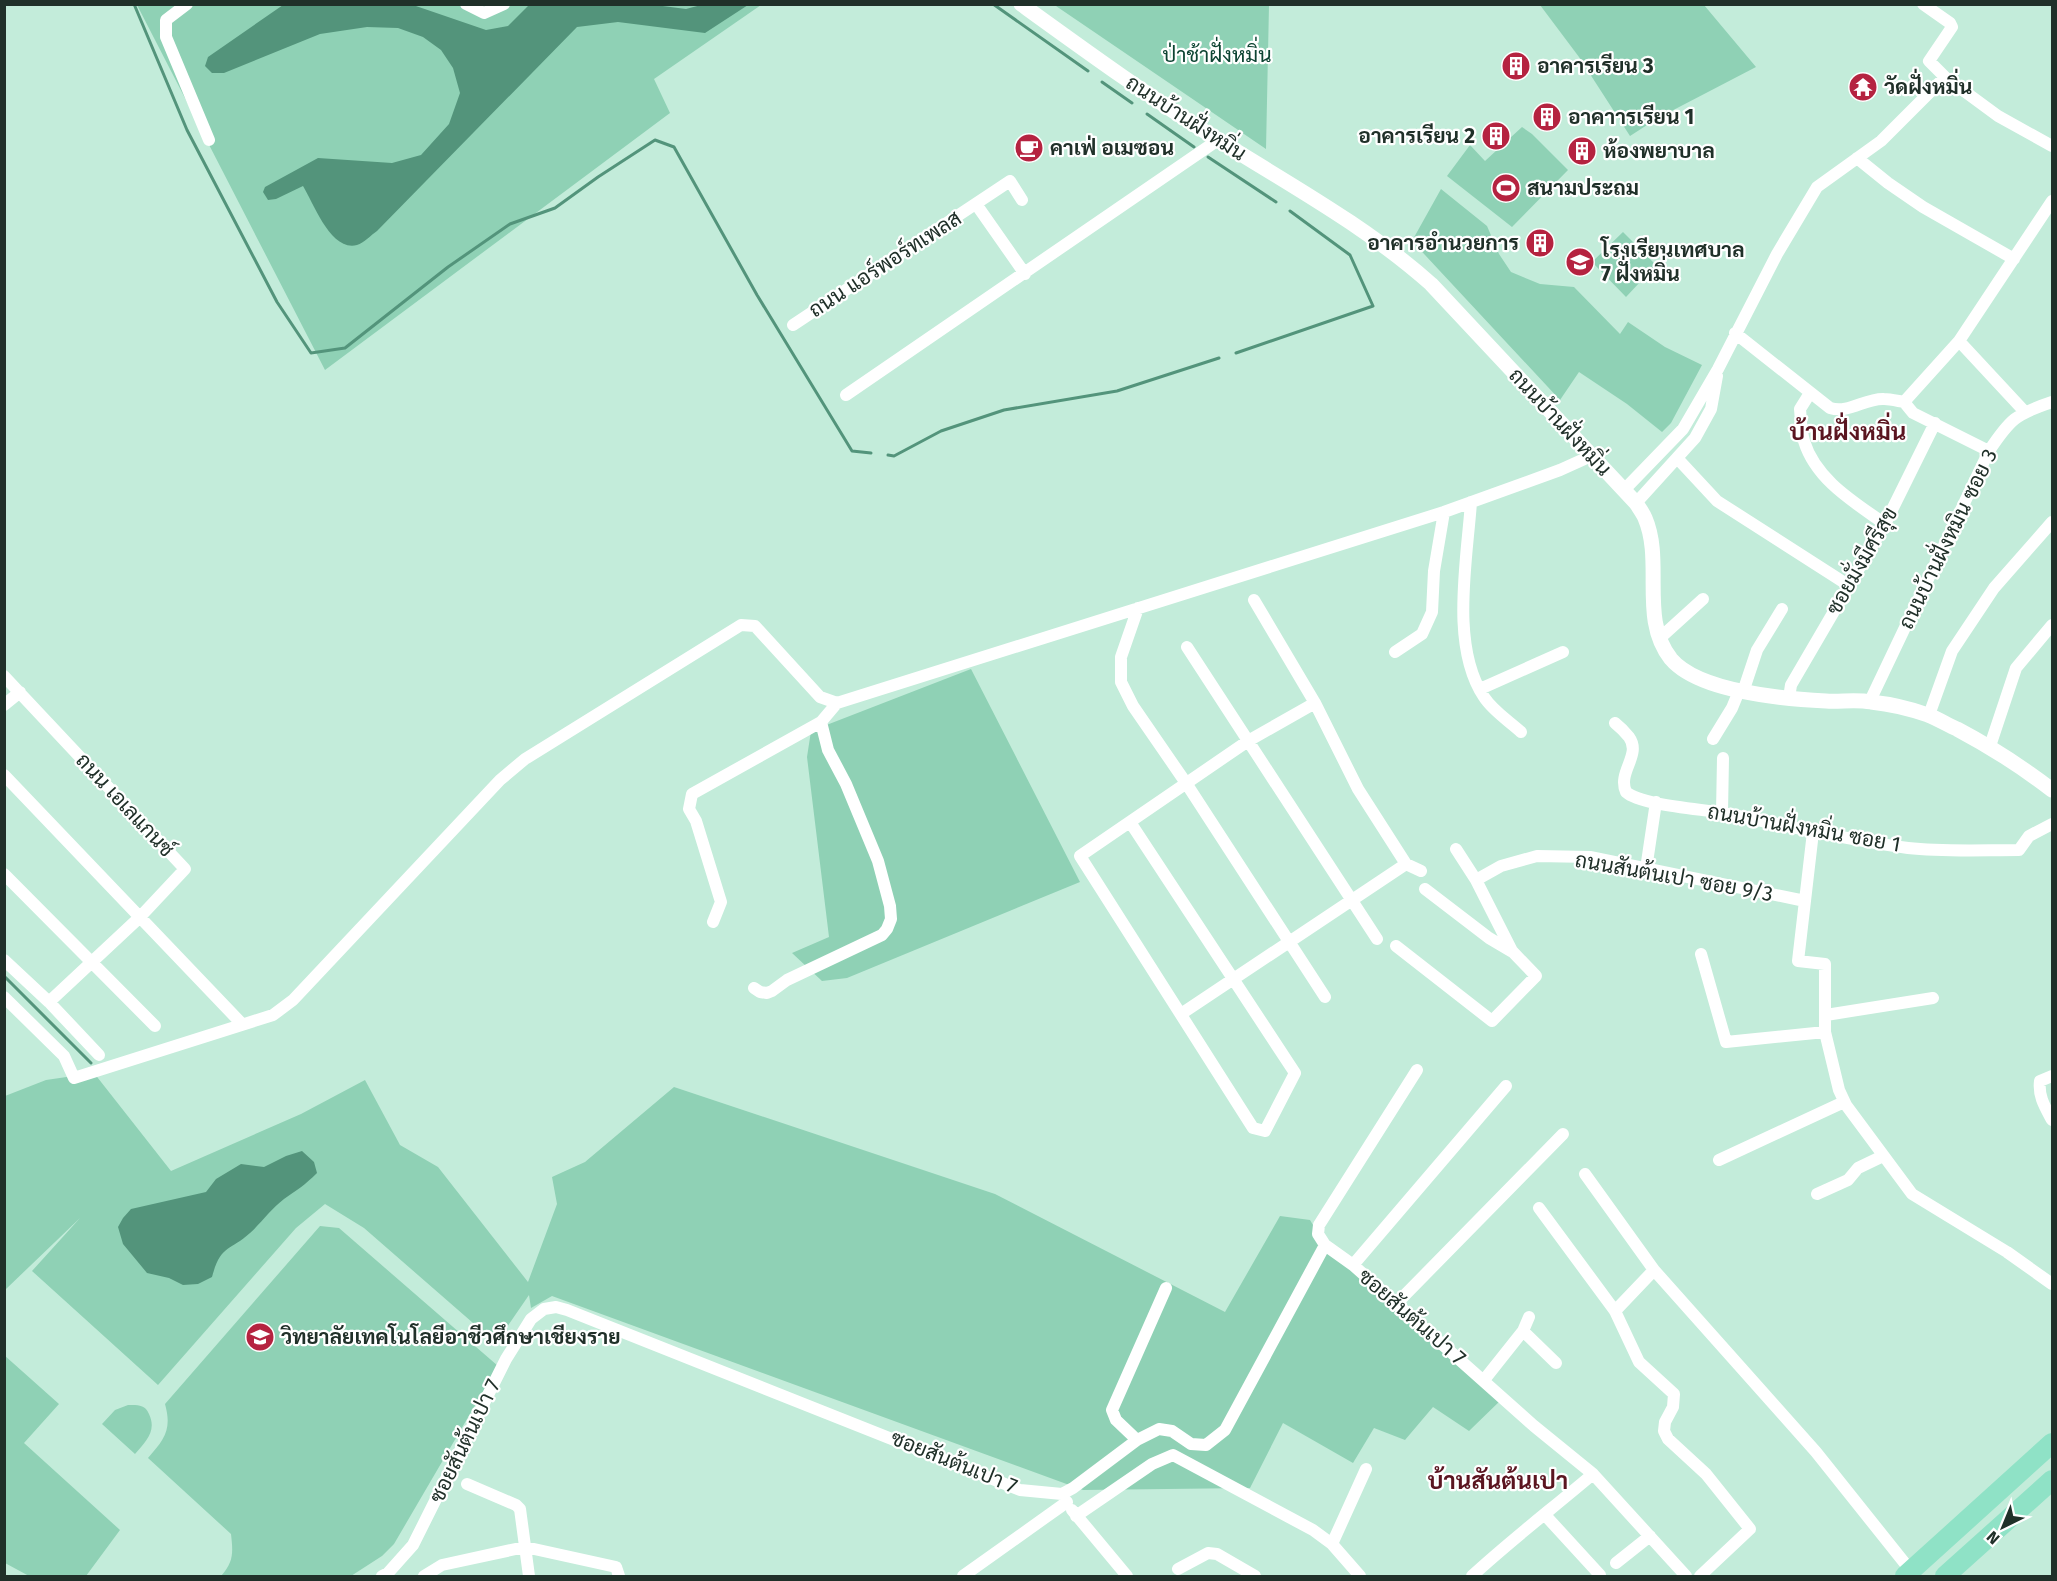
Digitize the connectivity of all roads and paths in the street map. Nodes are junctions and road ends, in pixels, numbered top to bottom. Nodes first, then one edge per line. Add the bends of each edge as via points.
1 (187, 4) edge
2 (466, 4) edge
3 (504, 4) edge
4 (1021, 4) edge
5 (1923, 4) edge
6 (1945, 77) junction
7 (209, 140) dead end
8 (1218, 140) junction
9 (2052, 146) edge
10 (1857, 158) junction
11 (1022, 200) dead end
12 (2052, 201) edge
13 (976, 204) junction
14 (2014, 259) junction
15 (1025, 274) junction
16 (793, 325) dead end
17 (1735, 333) junction
18 (1959, 341) junction
19 (1718, 369) junction
20 (1810, 393) junction
21 (846, 395) dead end
22 (1904, 402) junction
23 (2052, 402) edge
24 (2025, 412) junction
25 (1935, 423) junction
26 (1989, 451) junction
27 (1591, 456) junction
28 (1677, 458) junction
29 (1624, 490) junction
30 (1471, 502) junction
31 (1636, 503) junction
32 (1444, 512) junction
33 (2052, 522) edge
34 (1885, 524) junction
35 (1848, 585) junction
36 (1703, 599) dead end
37 (1254, 600) dead end
38 (1138, 608) junction
39 (1782, 609) dead end
40 (2052, 625) edge
41 (1660, 638) junction
42 (1187, 647) dead end
43 (1395, 652) dead end
44 (1563, 652) dead end
45 (4, 676) edge
46 (1480, 689) junction
47 (1741, 691) junction
48 (20, 692) junction
49 (1789, 698) junction
50 (1870, 701) junction
51 (837, 703) junction
52 (1315, 703) junction
53 (4, 705) edge
54 (1929, 715) junction
55 (821, 722) junction
56 (1615, 723) dead end
57 (1521, 732) dead end
58 (1713, 739) dead end
59 (1248, 741) junction
60 (1990, 746) junction
61 (1723, 758) dead end
62 (4, 775) edge
63 (1186, 783) junction
64 (2052, 790) edge
65 (1656, 802) junction
66 (1722, 813) junction
67 (1130, 822) junction
68 (2052, 824) edge
69 (1813, 832) junction
70 (1456, 849) dead end
71 (1406, 864) junction
72 (1646, 869) junction
73 (1421, 871) dead end
74 (4, 874) edge
75 (1476, 880) junction
76 (1425, 889) dead end
77 (1352, 901) junction
78 (1805, 902) junction
79 (140, 917) junction
80 (712, 922) dead end
81 (1377, 939) dead end
82 (1289, 942) junction
83 (1396, 946) dead end
84 (1512, 951) junction
85 (1701, 954) dead end
86 (4, 960) edge
87 (92, 961) junction
88 (1234, 979) junction
89 (754, 988) dead end
90 (4, 997) edge
91 (1325, 997) dead end
92 (1933, 998) dead end
93 (49, 1002) junction
94 (1181, 1014) junction
95 (1826, 1015) junction
96 (242, 1024) junction
97 (154, 1026) dead end
98 (1825, 1032) junction
99 (99, 1054) dead end
100 (1417, 1070) dead end
101 (2052, 1076) edge
102 (1506, 1086) dead end
103 (1844, 1102) junction
104 (2052, 1120) edge
105 (1563, 1134) dead end
106 (1883, 1156) junction
107 (1719, 1160) dead end
108 (1585, 1174) dead end
109 (1817, 1194) dead end
110 (1539, 1208) dead end
111 (1325, 1245) junction
112 (1353, 1265) junction
113 (1654, 1270) junction
114 (2052, 1284) edge
115 (1166, 1288) dead end
116 (1397, 1303) junction
117 (1615, 1311) junction
118 (1529, 1317) dead end
119 (1523, 1331) junction
120 (1557, 1363) dead end
121 (1484, 1380) junction
122 (1137, 1440) junction
123 (2052, 1443) edge
124 (1366, 1469) dead end
125 (1593, 1474) junction
126 (2052, 1480) edge
127 (467, 1484) dead end
128 (1064, 1498) junction
129 (1545, 1515) junction
130 (1076, 1516) junction
131 (1650, 1536) junction
132 (1332, 1544) junction
133 (525, 1547) junction
134 (1616, 1563) dead end
135 (1483, 1566) junction
136 (1178, 1569) dead end
137 (1908, 1574) edge
138 (1600, 1575) dead end
139 (382, 1576) edge
140 (424, 1576) edge
141 (529, 1576) edge
142 (619, 1576) edge
143 (963, 1576) edge
144 (1127, 1576) edge
145 (1255, 1576) edge
146 (1360, 1576) edge
147 (1472, 1576) edge
148 (1492, 1576) edge
149 (1686, 1576) edge
150 (1700, 1576) edge
151 (1945, 1576) edge

1 - 7 street via 166,20 166,37
2 - 3 street via 484,13
4 - 8 street, ถนนบ้านฝั่งหมิ่น
5 - 6 street via 1952,27 1929,61
6 - 9 street via 1998,116
6 - 10 street via 1881,141
8 - 15 street
8 - 27 street, ถนนบ้านฝั่งหมิ่น via 1401,258 1431,284
10 - 14 street via 1923,207
10 - 17 street via 1817,187
11 - 13 street, ถนน แอร์พอร์ทเพลส via 1010,181
12 - 14 street
13 - 15 street, ถนน แอร์พอร์ทเพลส
13 - 16 street, ถนน แอร์พอร์ทเพลส
14 - 18 street
15 - 21 street
17 - 19 street
17 - 20 street
18 - 22 street
18 - 24 street
19 - 28 street via 1711,409 1695,438
19 - 29 street via 1683,429
20 - 22 street via 1839,411 1883,399
20 - 34 street via 1800,409 1804,441 1816,466 1844,495
22 - 25 street via 1913,413
23 - 24 street, ถนนบ้านฝั่งหมิน ซอย 3
24 - 26 street, ถนนบ้านฝั่งหมิน ซอย 3 via 2016,416
25 - 26 street
25 - 34 street, ซอยมั่งมีศรีสุข
26 - 50 street, ถนนบ้านฝั่งหมิน ซอย 3
27 - 29 street, ถนนบ้านฝั่งหมิ่น
27 - 30 street
28 - 31 street
28 - 35 street via 1717,501
29 - 31 street, ถนนบ้านฝั่งหมิ่น
30 - 32 street
30 - 46 street via 1463,628 1471,670
31 - 41 street, ถนนบ้านฝั่งหมิ่น via 1646,518 1650,537
32 - 38 street
32 - 43 street via 1432,612 1422,634
33 - 54 street via 1994,588 1952,651
34 - 35 street, ซอยมั่งมีศรีสุข
35 - 49 street, ซอยมั่งมีศรีสุข via 1791,685
36 - 41 street
37 - 52 street
38 - 51 street
38 - 63 street via 1121,657 1121,682
39 - 47 street via 1757,650
40 - 60 street via 2016,668
41 - 47 street, ถนนบ้านฝั่งหมิ่น via 1685,672
42 - 59 street
44 - 46 street
45 - 48 street, ถนน เอเลแกนซ์
46 - 57 street via 1490,705
47 - 49 street, ถนนบ้านฝั่งหมิ่น
47 - 58 street
48 - 53 street
48 - 79 street, ถนน เอเลแกนซ์ via 185,869
49 - 50 street, ถนนบ้านฝั่งหมิ่น
50 - 54 street, ถนนบ้านฝั่งหมิ่น
51 - 55 street
51 - 96 street via 820,697 754,626 741,625 525,759 500,780 293,1000 273,1015
52 - 59 street
52 - 71 street via 1359,789
54 - 60 street, ถนนบ้านฝั่งหมิ่น
55 - 80 street via 692,794 689,809 721,902
55 - 89 street via 828,750 878,861 891,919 882,935 772,991
56 - 65 street, ถนนบ้านฝั่งหมิ่น ซอย 1 via 1629,737 1633,749 1623,780 1626,792
59 - 63 street
59 - 77 street
60 - 64 street, ถนนบ้านฝั่งหมิ่น
61 - 66 street
62 - 79 street
63 - 67 street
63 - 82 street
65 - 66 street, ถนนบ้านฝั่งหมิ่น ซอย 1
65 - 72 street
66 - 69 street, ถนนบ้านฝั่งหมิ่น ซอย 1
67 - 88 street
67 - 94 street via 1080,855
68 - 69 street, ถนนบ้านฝั่งหมิ่น ซอย 1 via 2029,836 2019,850 1908,848
69 - 78 street
70 - 75 street
71 - 73 street
71 - 77 street
72 - 75 street, ถนนสันต้นเปา ซอย 9/3 via 1590,857 1537,856 1501,866
72 - 78 street, ถนนสันต้นเปา ซอย 9/3
74 - 87 street
75 - 84 street
76 - 84 street via 1488,938
77 - 81 street
77 - 82 street
78 - 95 street via 1798,961 1825,964
79 - 87 street, ถนน เอเลแกนซ์
79 - 96 street
82 - 88 street
82 - 91 street
83 - 84 street via 1491,1022 1536,976
85 - 98 street via 1726,1042
86 - 93 street
87 - 93 street, ถนน เอเลแกนซ์
87 - 97 street
88 - 94 street
88 - 94 street via 1295,1073 1265,1131 1253,1128
90 - 96 street via 64,1056 74,1078
92 - 95 street
93 - 99 street
95 - 98 street
98 - 103 street
100 - 111 street via 1319,1225 1318,1234
101 - 104 street via 2040,1081 2039,1090
102 - 112 street
103 - 106 street
103 - 107 street
105 - 116 street
106 - 109 street via 1858,1168 1848,1180
106 - 114 street via 1920,1201 2007,1252
108 - 113 street
110 - 117 street
111 - 112 street, ซอยสันต้นเปา 7
111 - 122 street via 1225,1430 1206,1445 1191,1444 1172,1431 1159,1430
112 - 116 street, ซอยสันต้นเปา 7
113 - 117 street
113 - 137 street via 1816,1452
115 - 122 street via 1112,1410 1116,1420
116 - 121 street, ซอยสันต้นเปา 7
117 - 150 street via 1640,1362 1674,1394 1673,1407 1665,1422 1668,1439 1707,1474 1750,1529
118 - 119 street
119 - 120 street
119 - 121 street
121 - 125 street, ซอยสันต้นเปา 7
122 - 128 street
123 - 137 main road
124 - 132 street
125 - 129 street
125 - 131 street, ซอยสันต้นเปา 7
126 - 151 main road
127 - 133 street via 520,1509
128 - 130 street
128 - 139 street, ซอยสันต้นเปา 7 via 1020,1490 556,1307 544,1309 531,1319 506,1359 413,1545
128 - 143 street
129 - 135 street
129 - 138 street
130 - 132 street via 1152,1464 1173,1455
130 - 144 street
131 - 134 street
131 - 149 street, ซอยสันต้นเปา 7
132 - 146 street
133 - 140 street via 442,1565
133 - 141 street
133 - 142 street via 616,1567
135 - 147 street
135 - 148 street
136 - 145 street via 1209,1552

